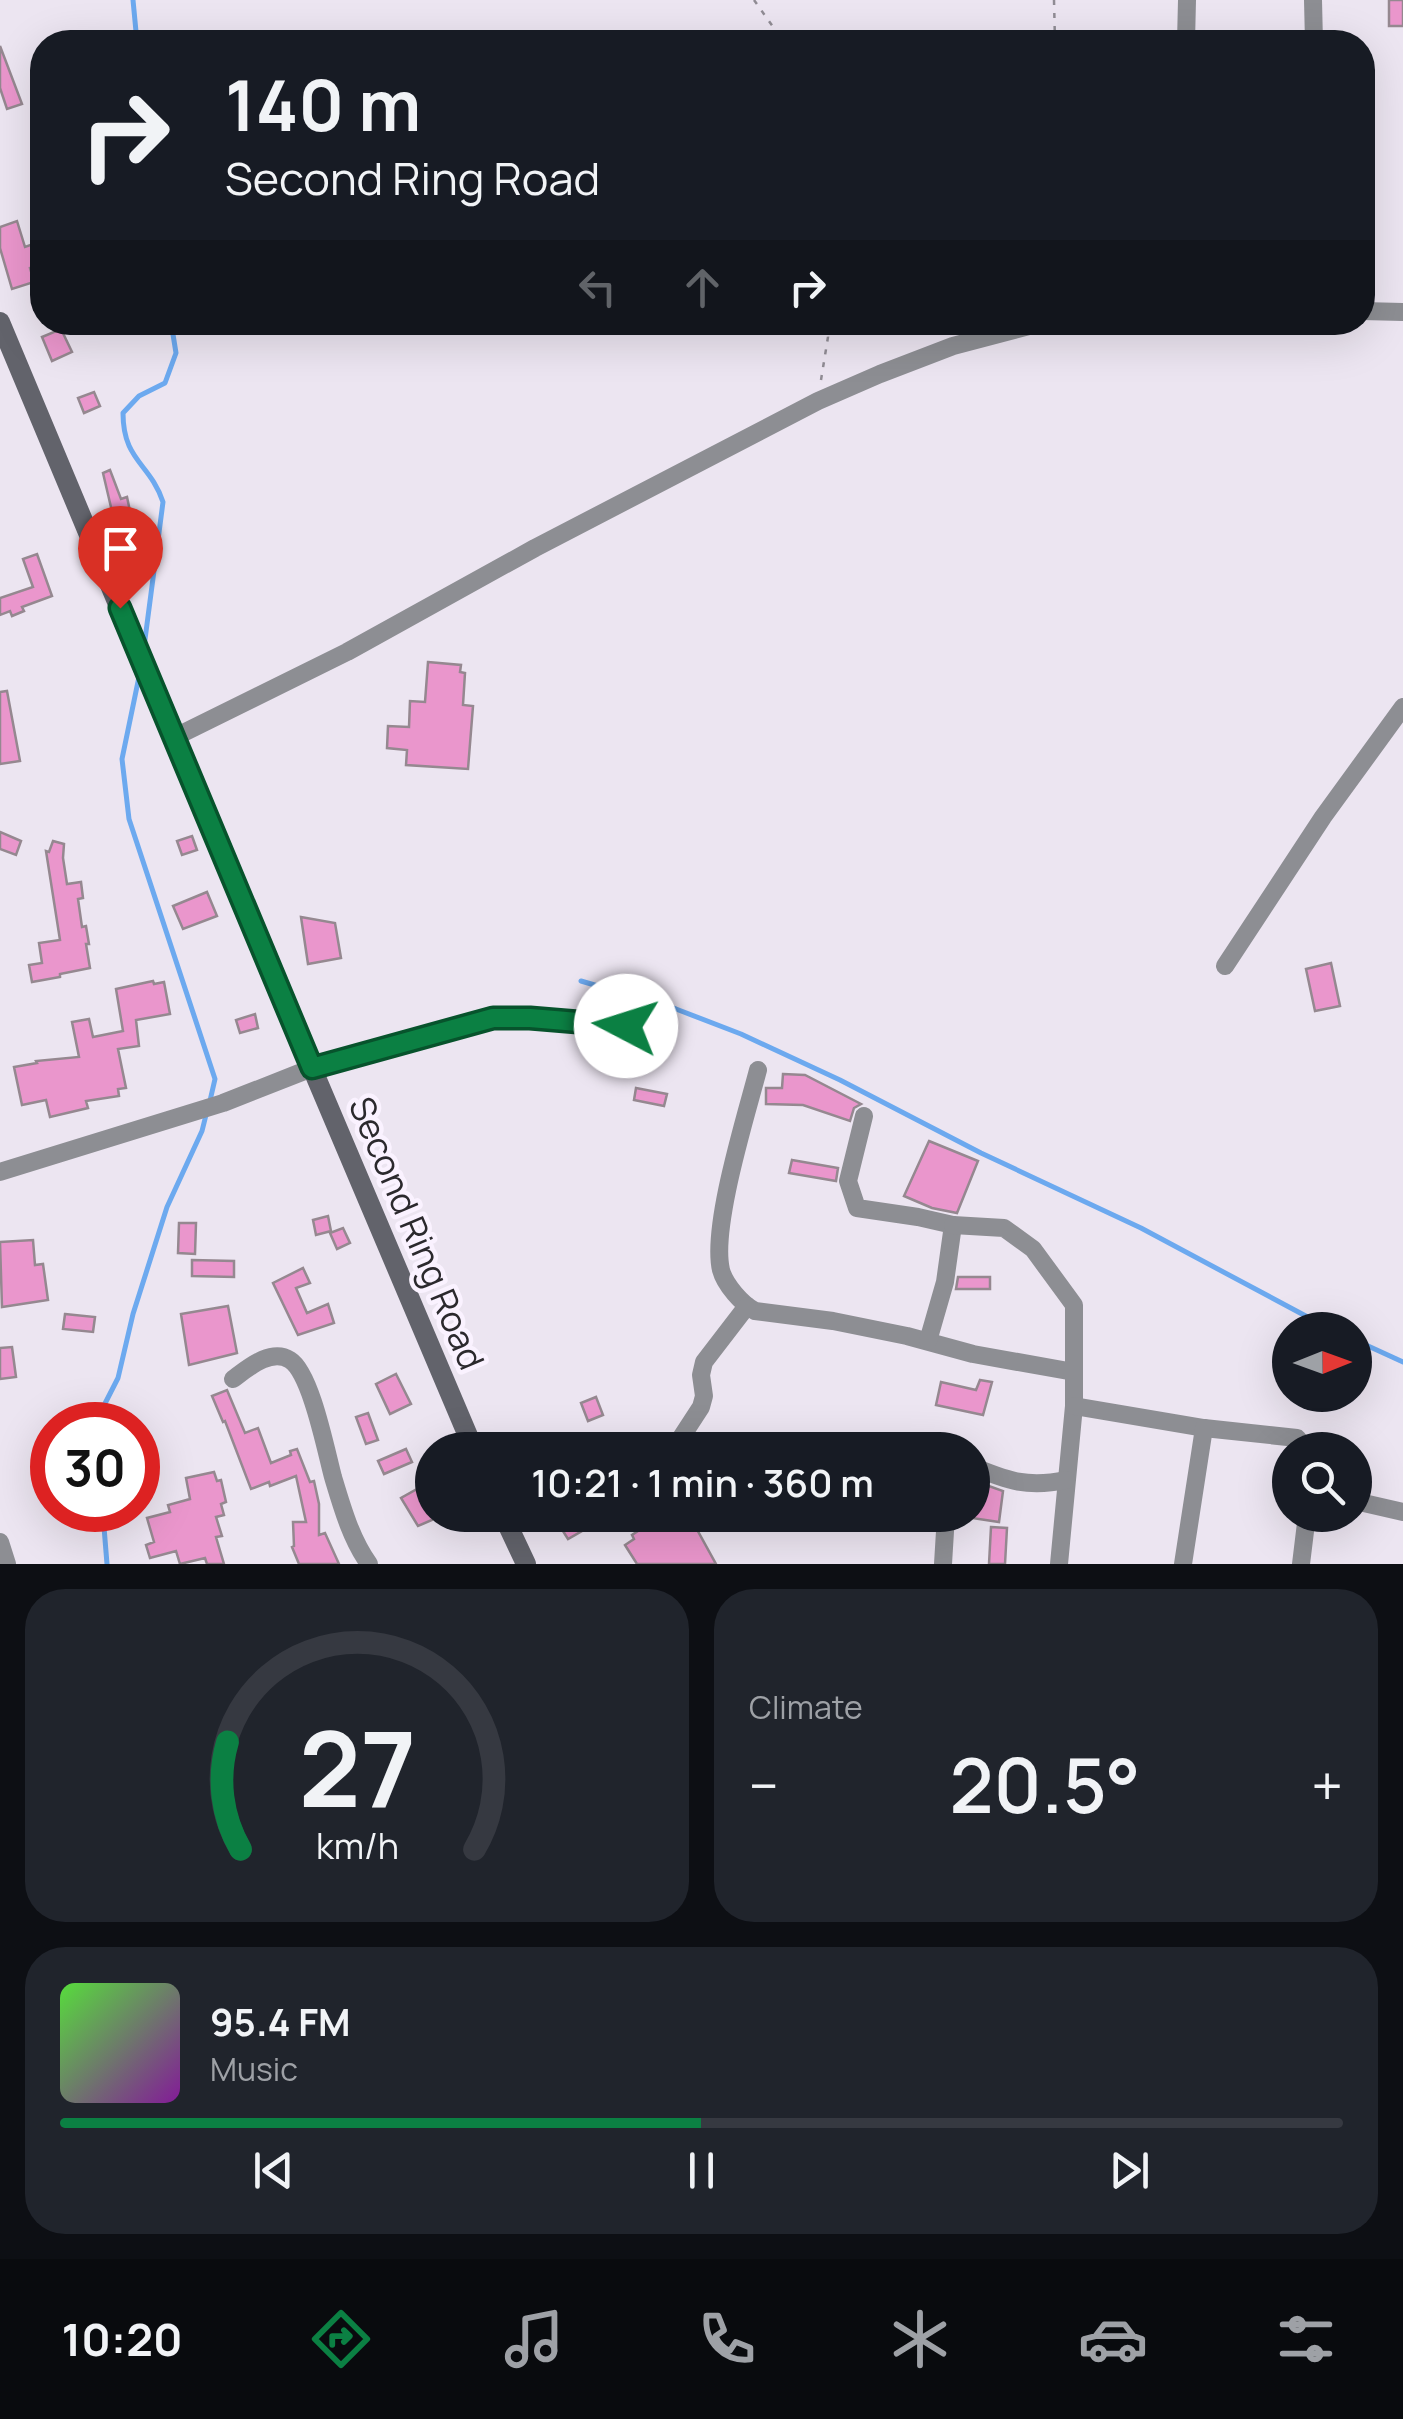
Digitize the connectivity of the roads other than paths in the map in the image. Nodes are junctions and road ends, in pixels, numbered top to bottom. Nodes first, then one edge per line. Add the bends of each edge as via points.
1 (1186, 0) edge
2 (1313, 0) edge
3 (1186, 30) edge
4 (1314, 30) edge
5 (1375, 311) edge
6 (1403, 312) edge
7 (0, 322) edge
8 (995, 335) edge
9 (1403, 706) edge
10 (175, 737) junction
11 (1226, 966) dead end
12 (626, 1026) dead end
13 (312, 1068) junction
14 (758, 1070) dead end
15 (864, 1116) dead end
16 (0, 1172) edge
17 (953, 1225) junction
18 (747, 1306) junction
19 (928, 1341) junction
20 (1074, 1372) junction
21 (234, 1379) dead end
22 (1074, 1406) junction
23 (1204, 1428) junction
24 (466, 1432) edge
25 (685, 1432) edge
26 (1272, 1435) edge
27 (990, 1474) edge
28 (1066, 1480) junction
29 (1372, 1505) edge
30 (1403, 1512) edge
31 (510, 1532) edge
32 (945, 1532) edge
33 (1304, 1532) edge
34 (0, 1542) edge
35 (521, 1562) edge
36 (7, 1564) edge
37 (370, 1564) edge
38 (942, 1564) edge
39 (1058, 1564) edge
40 (1183, 1564) edge
41 (1301, 1564) edge

1 - 3 street
2 - 4 street
5 - 6 street
7 - 10 main road, Second Ring Road
8 - 10 street via 818,401
9 - 11 street
10 - 13 main road, Second Ring Road
12 - 13 street via 493,1018
13 - 16 street
13 - 24 main road, Second Ring Road
14 - 18 street via 728,1190 720,1257 722,1273
15 - 17 street via 848,1181 857,1208
17 - 19 street
17 - 20 street via 1004,1228 1033,1249 1074,1305
18 - 19 street
18 - 25 street via 704,1362 701,1407
19 - 20 street
20 - 22 street
21 - 37 street via 268,1358 292,1361 305,1380 344,1511
22 - 23 street
22 - 28 street
23 - 26 street
23 - 40 street
27 - 28 street via 1039,1485
28 - 39 street
29 - 30 street
31 - 35 main road
32 - 38 street
33 - 41 street
34 - 36 street

